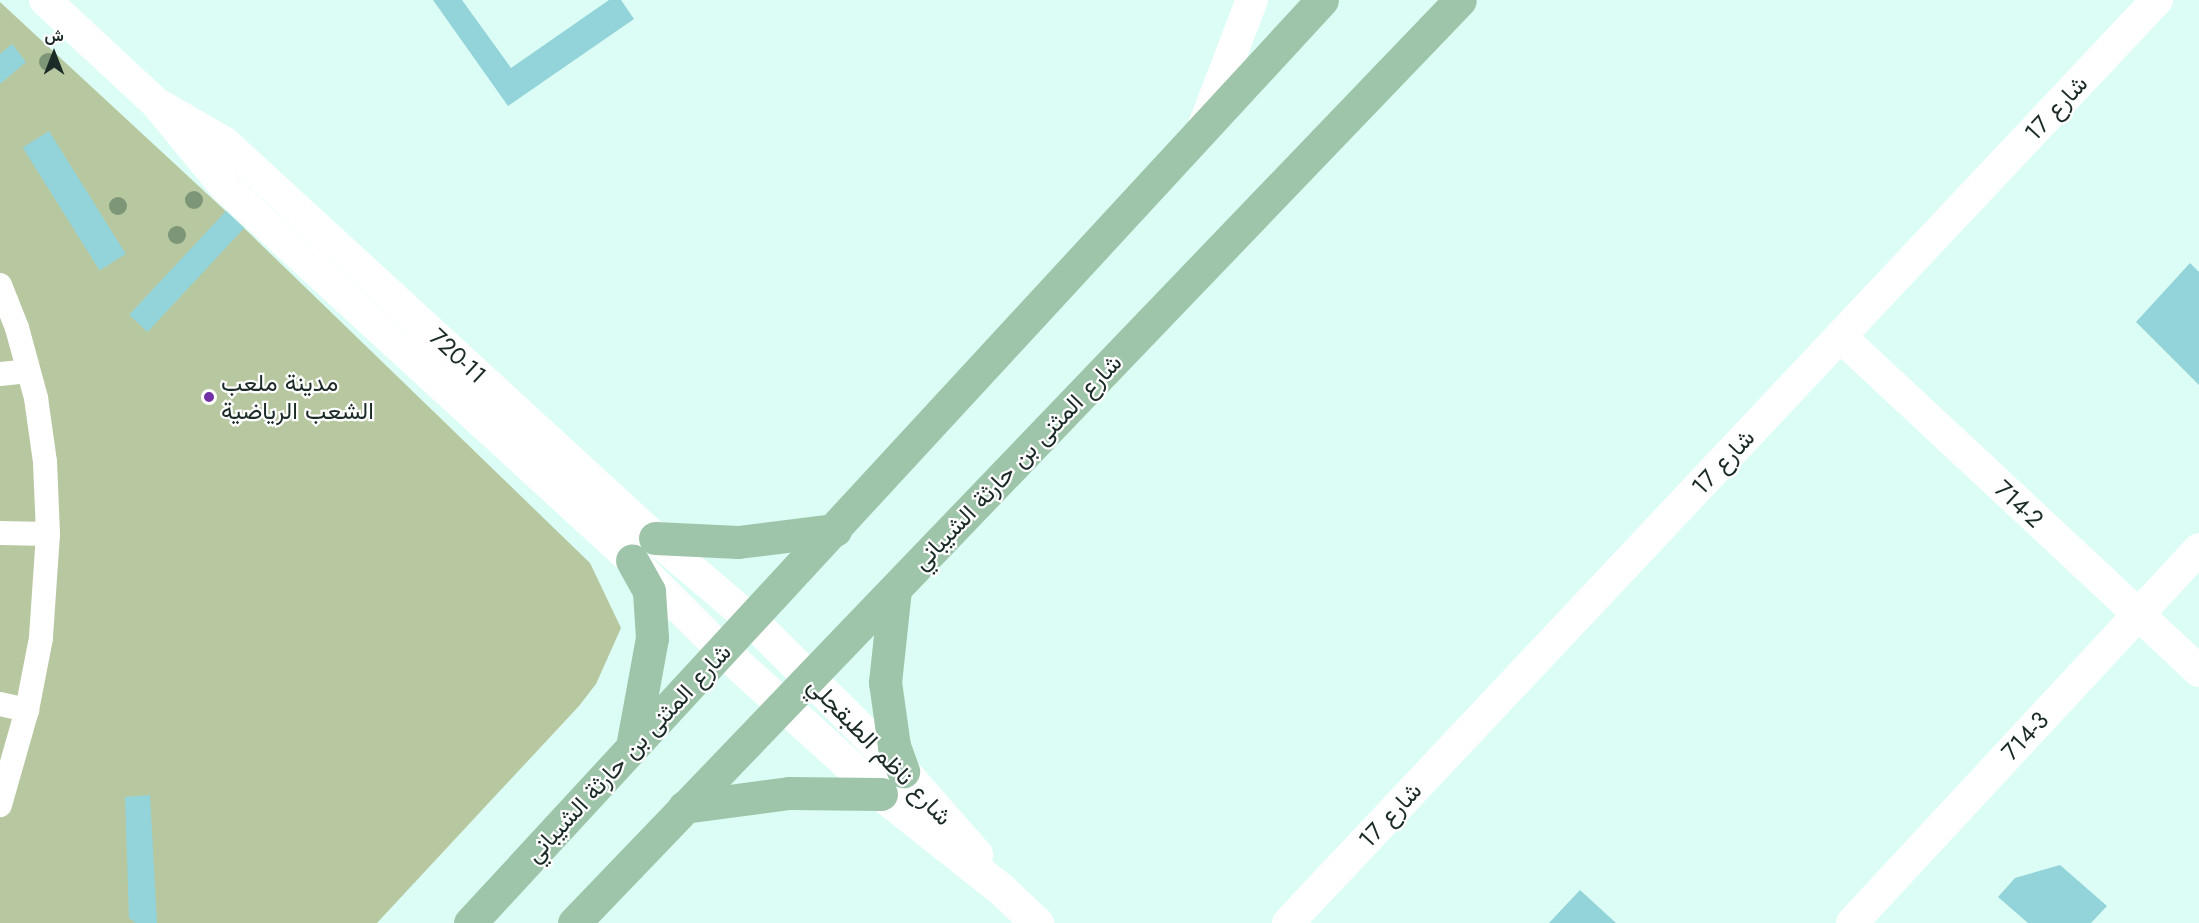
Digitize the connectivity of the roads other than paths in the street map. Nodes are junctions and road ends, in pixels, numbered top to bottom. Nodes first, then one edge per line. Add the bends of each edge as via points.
1 (45, 0) edge
2 (1252, 0) edge
3 (1322, 0) edge
4 (1460, 0) edge
5 (2157, 0) edge
6 (157, 104) junction
7 (1202, 130) junction
8 (0, 285) edge
9 (1841, 337) junction
10 (28, 371) junction
11 (0, 374) edge
12 (835, 530) junction
13 (0, 533) edge
14 (48, 534) junction
15 (655, 537) junction
16 (2199, 549) edge
17 (632, 560) junction
18 (895, 589) junction
19 (2137, 615) junction
20 (751, 620) junction
21 (723, 651) junction
22 (2199, 671) edge
23 (810, 678) junction
24 (0, 704) edge
25 (783, 705) junction
26 (27, 710) junction
27 (632, 749) junction
28 (892, 782) junction
29 (0, 805) edge
30 (684, 807) junction
31 (470, 923) edge
32 (574, 923) edge
33 (1037, 923) edge
34 (1288, 923) edge
35 (1852, 923) edge

1 - 6 street, 720-11
2 - 7 street
3 - 7 main road, شارع المثنى بن حارثة الشيباني
4 - 18 main road, شارع المثنى بن حارثة الشيباني
5 - 9 street, شارع 17
6 - 15 street, 720-11 via 204,127 231,149
6 - 17 street, 720-11 via 224,186
7 - 12 main road, شارع المثنى بن حارثة الشيباني
8 - 10 street
9 - 19 street, 714-2
9 - 34 street, شارع 17
10 - 11 street
10 - 14 street via 45,462
12 - 15 main road via 738,542
12 - 20 main road, شارع المثنى بن حارثة الشيباني
13 - 14 street
14 - 26 street via 41,638
15 - 20 street, 720-11
16 - 19 street, 714-3
17 - 21 street, 720-11
17 - 27 main road via 649,591 652,638
18 - 23 main road, شارع المثنى بن حارثة الشيباني
18 - 28 main road via 885,682 894,746
19 - 22 street, 714-2
19 - 35 street, 714-3
20 - 21 main road, شارع المثنى بن حارثة الشيباني
20 - 23 main road, شارع ناظم الطبقجلي
21 - 25 main road, شارع ناظم الطبقجلي
21 - 27 main road, شارع المثنى بن حارثة الشيباني
23 - 25 main road, شارع المثنى بن حارثة الشيباني
23 - 28 main road, شارع ناظم الطبقجلي
24 - 26 street
25 - 28 main road, شارع ناظم الطبقجلي
25 - 30 main road, شارع المثنى بن حارثة الشيباني
26 - 29 street
27 - 31 main road, شارع المثنى بن حارثة الشيباني
28 - 30 main road
28 - 33 main road, شارع ناظم الطبقجلي
30 - 32 main road, شارع المثنى بن حارثة الشيباني

